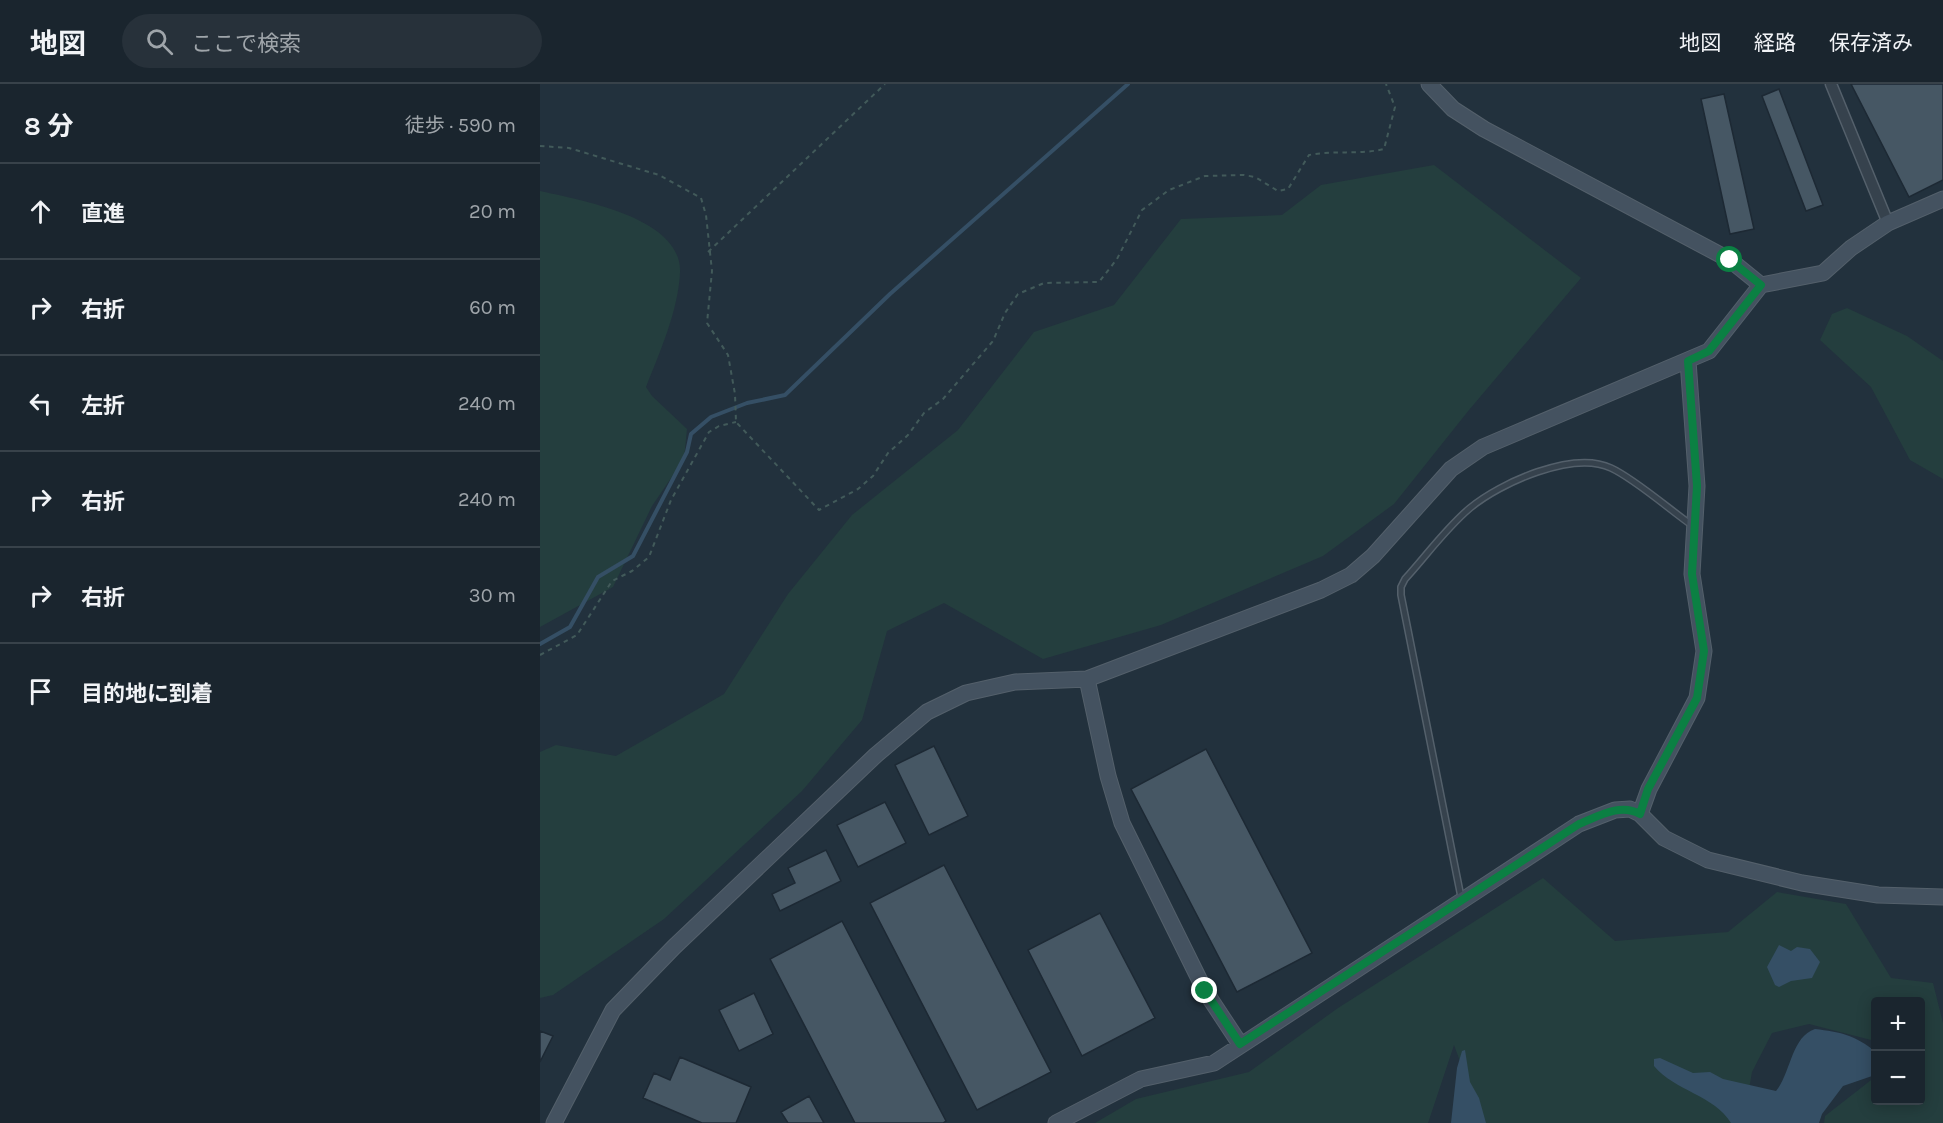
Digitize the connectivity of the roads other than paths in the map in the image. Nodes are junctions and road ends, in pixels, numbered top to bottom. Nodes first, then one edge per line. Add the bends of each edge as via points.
1 (1429, 84) edge
2 (1831, 84) edge
3 (1943, 199) edge
4 (1888, 223) junction
5 (1761, 285) junction
6 (1688, 361) junction
7 (1695, 527) junction
8 (1087, 679) junction
9 (1640, 814) junction
10 (1943, 897) edge
11 (1462, 900) junction
12 (1240, 1044) junction
13 (554, 1123) edge
14 (1056, 1123) edge

1 - 5 street via 1453,109 1484,129 1730,260
2 - 4 street
3 - 4 street
4 - 5 street via 1823,273
5 - 6 street via 1709,351
6 - 7 street via 1697,486
6 - 8 street via 1483,447 1451,469 1351,575
7 - 9 street via 1692,574 1704,651 1697,698 1648,789
7 - 11 lane via 1610,468 1585,462 1567,463 1501,487 1470,508 1405,579 1401,595
8 - 12 street via 1122,824 1205,991
8 - 13 street via 1015,682 966,693 927,712 876,754 612,1010
9 - 10 street via 1664,838 1708,860 1802,883 1878,895
9 - 11 street via 1630,809 1615,810 1579,824
11 - 12 street
12 - 14 street via 1214,1063 1141,1079

